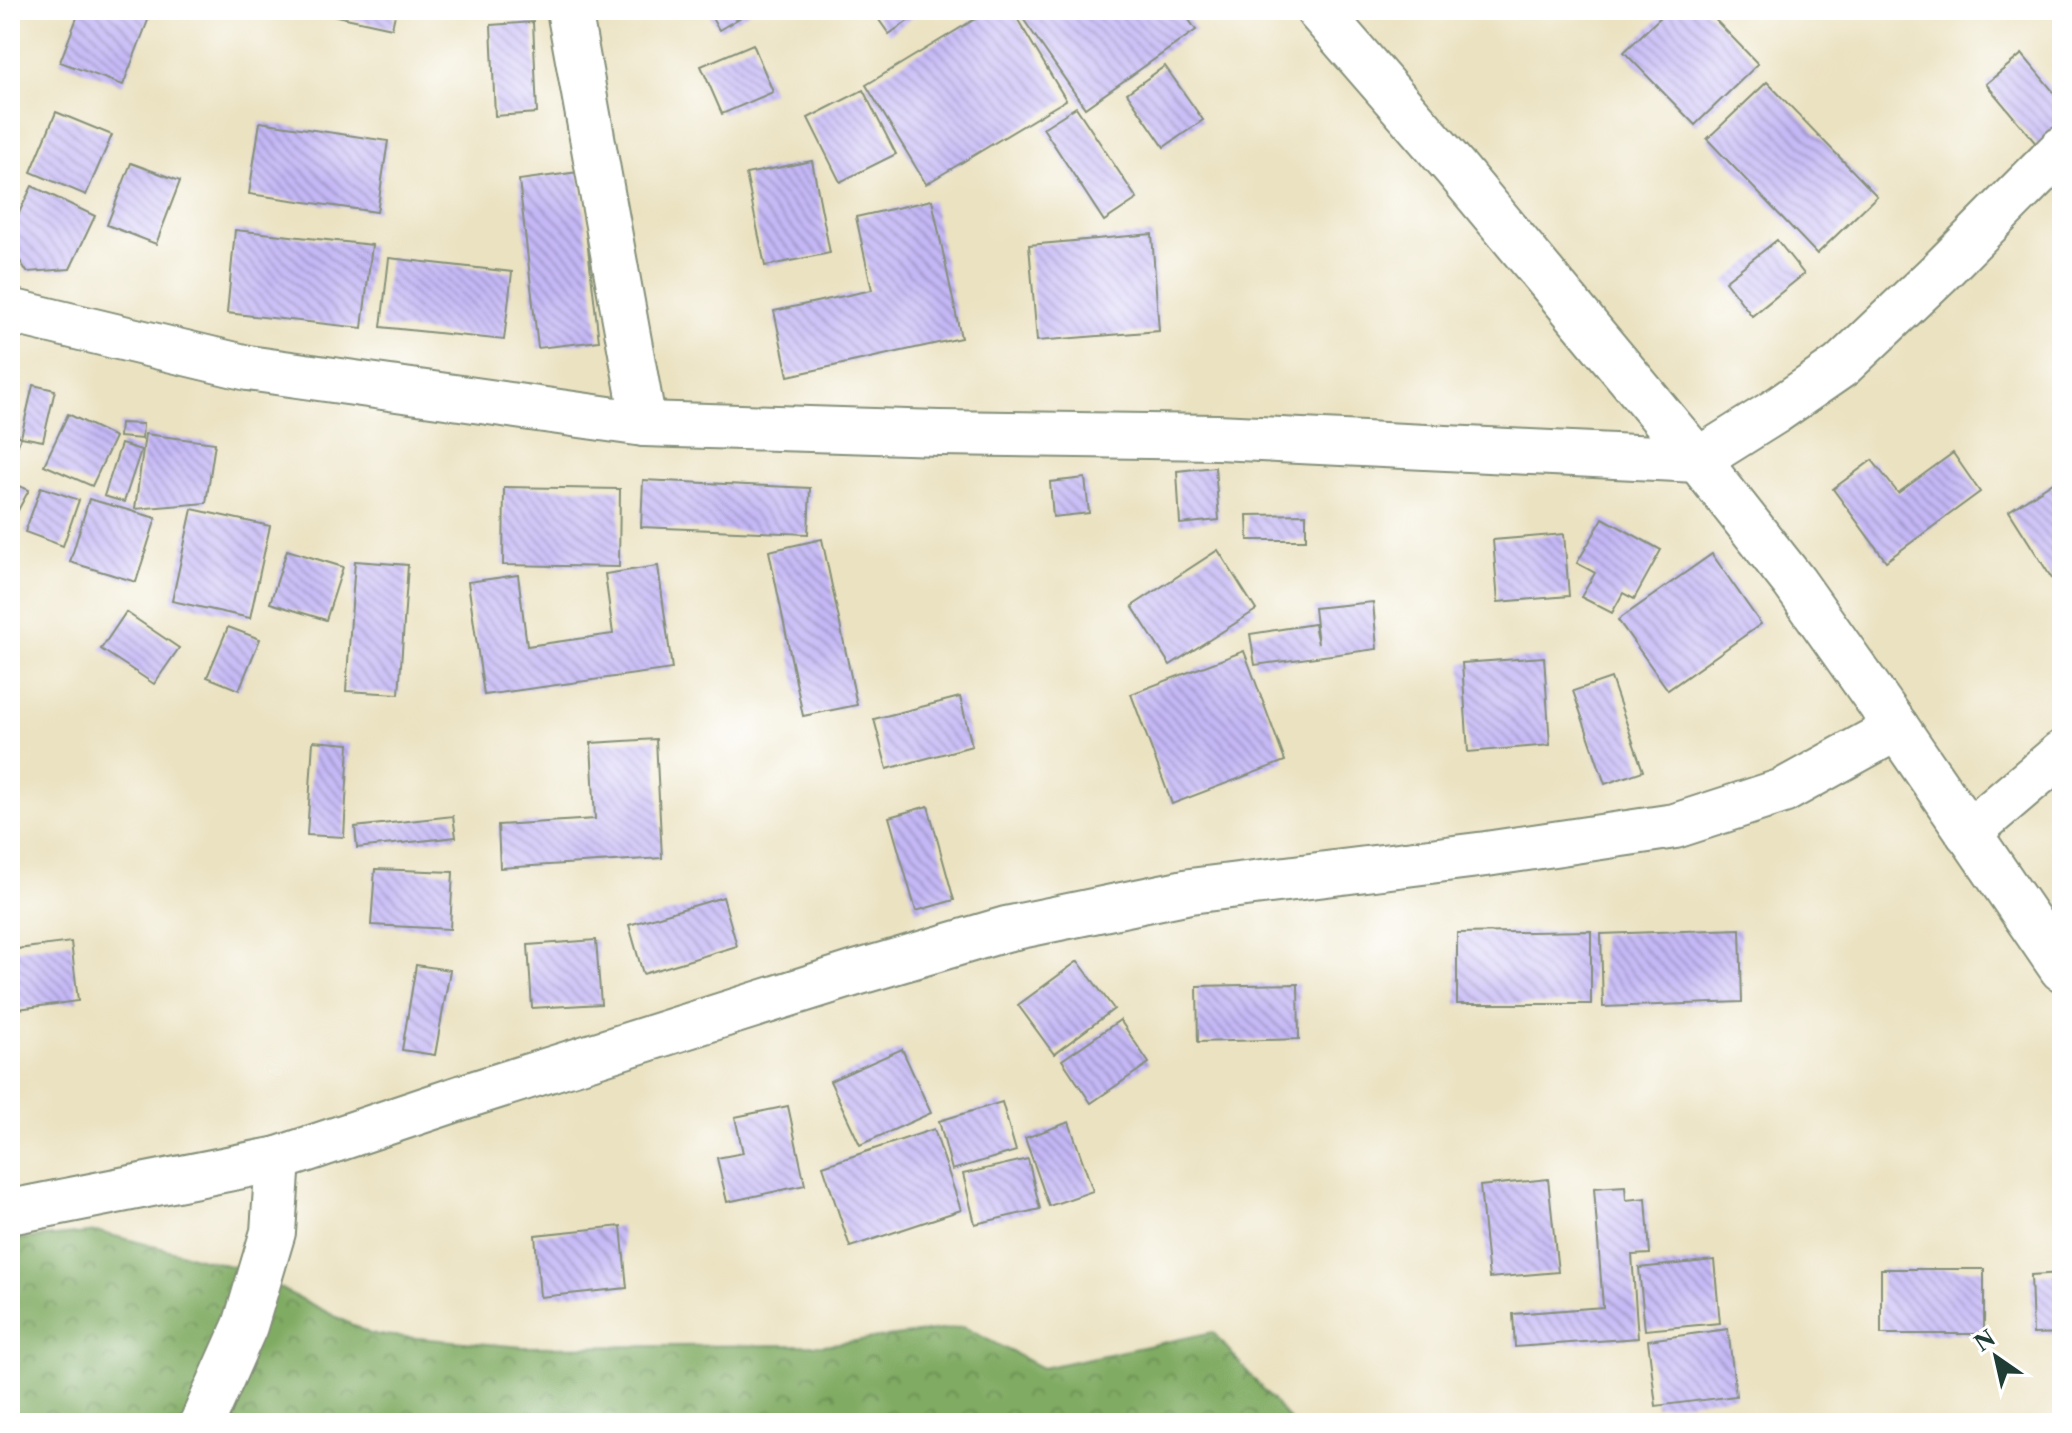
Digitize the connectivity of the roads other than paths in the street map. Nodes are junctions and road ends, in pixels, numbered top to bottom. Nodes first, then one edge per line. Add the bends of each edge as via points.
1 (569, 10) edge
2 (1318, 10) edge
3 (2062, 149) edge
4 (10, 311) edge
5 (644, 424) junction
6 (1698, 460) junction
7 (1897, 728) junction
8 (2062, 753) edge
9 (1968, 833) junction
10 (2062, 969) edge
11 (278, 1159) junction
12 (10, 1212) edge
13 (202, 1423) edge

1 - 5 street
2 - 6 street
3 - 6 street via 1841,366
4 - 5 street via 248,368
5 - 6 street via 1217,437
6 - 7 street via 1794,582
7 - 9 street
7 - 11 street via 1783,791 1675,826 1190,891 1006,929
8 - 9 street
9 - 10 street
11 - 12 street
11 - 13 street via 273,1232 245,1326

